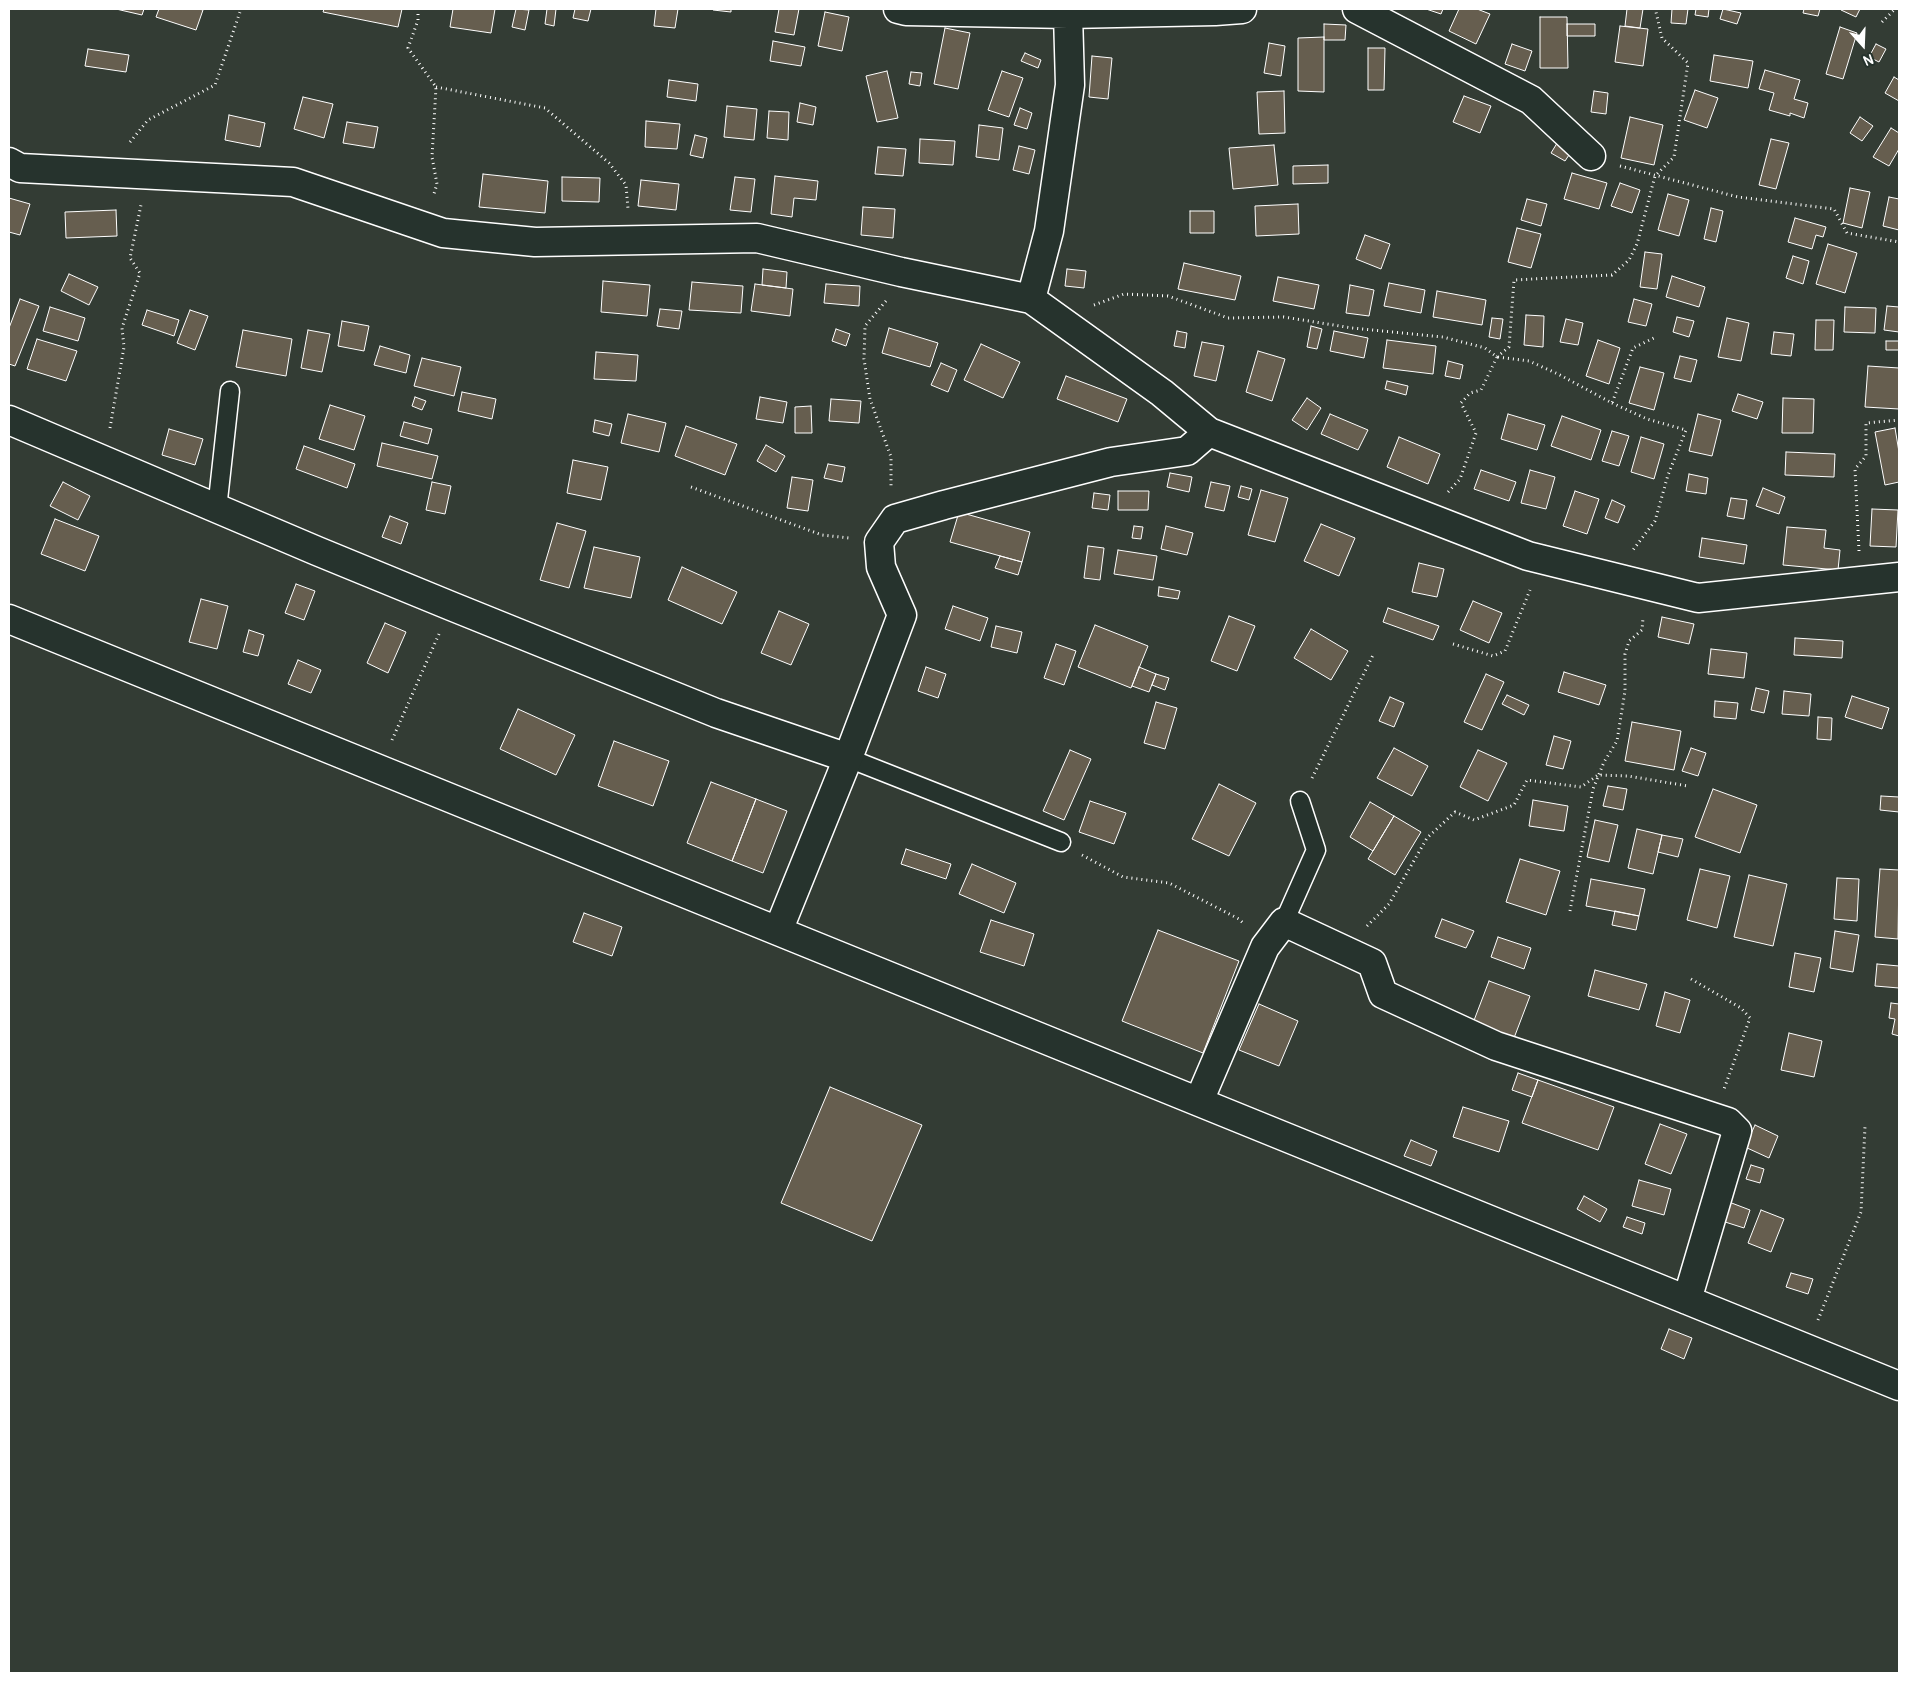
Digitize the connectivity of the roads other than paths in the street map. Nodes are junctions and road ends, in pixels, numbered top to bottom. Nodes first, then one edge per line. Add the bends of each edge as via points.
1 (898, 9) edge
2 (1242, 9) edge
3 (1357, 9) edge
4 (1068, 14) junction
5 (1591, 156) road end
6 (9, 162) edge
7 (1031, 299) junction
8 (230, 391) dead end
9 (9, 420) edge
10 (1209, 432) junction
11 (217, 509) junction
12 (1899, 578) edge
13 (9, 619) edge
14 (848, 758) junction
15 (1300, 800) road end
16 (1061, 842) road end
17 (1284, 922) junction
18 (778, 930) junction
19 (1199, 1102) junction
20 (1687, 1300) junction
21 (1899, 1386) edge

1 - 4 street via 906,12
2 - 4 street
3 - 5 street via 1531,100
4 - 7 street via 1070,85 1049,231
6 - 7 street via 20,168 293,182 443,233 535,242 758,238
7 - 10 street via 1162,393
8 - 11 lane
9 - 11 street
10 - 12 street via 1528,556 1698,598
10 - 14 street via 1188,451 1111,462 895,519 879,542 881,567 902,615
11 - 14 street via 716,713
13 - 18 street
14 - 16 lane
14 - 18 street
15 - 17 lane via 1316,850
17 - 19 street via 1265,947
17 - 20 street via 1372,963 1383,994 1496,1046 1728,1122 1737,1131
18 - 19 street
19 - 20 street
20 - 21 street

